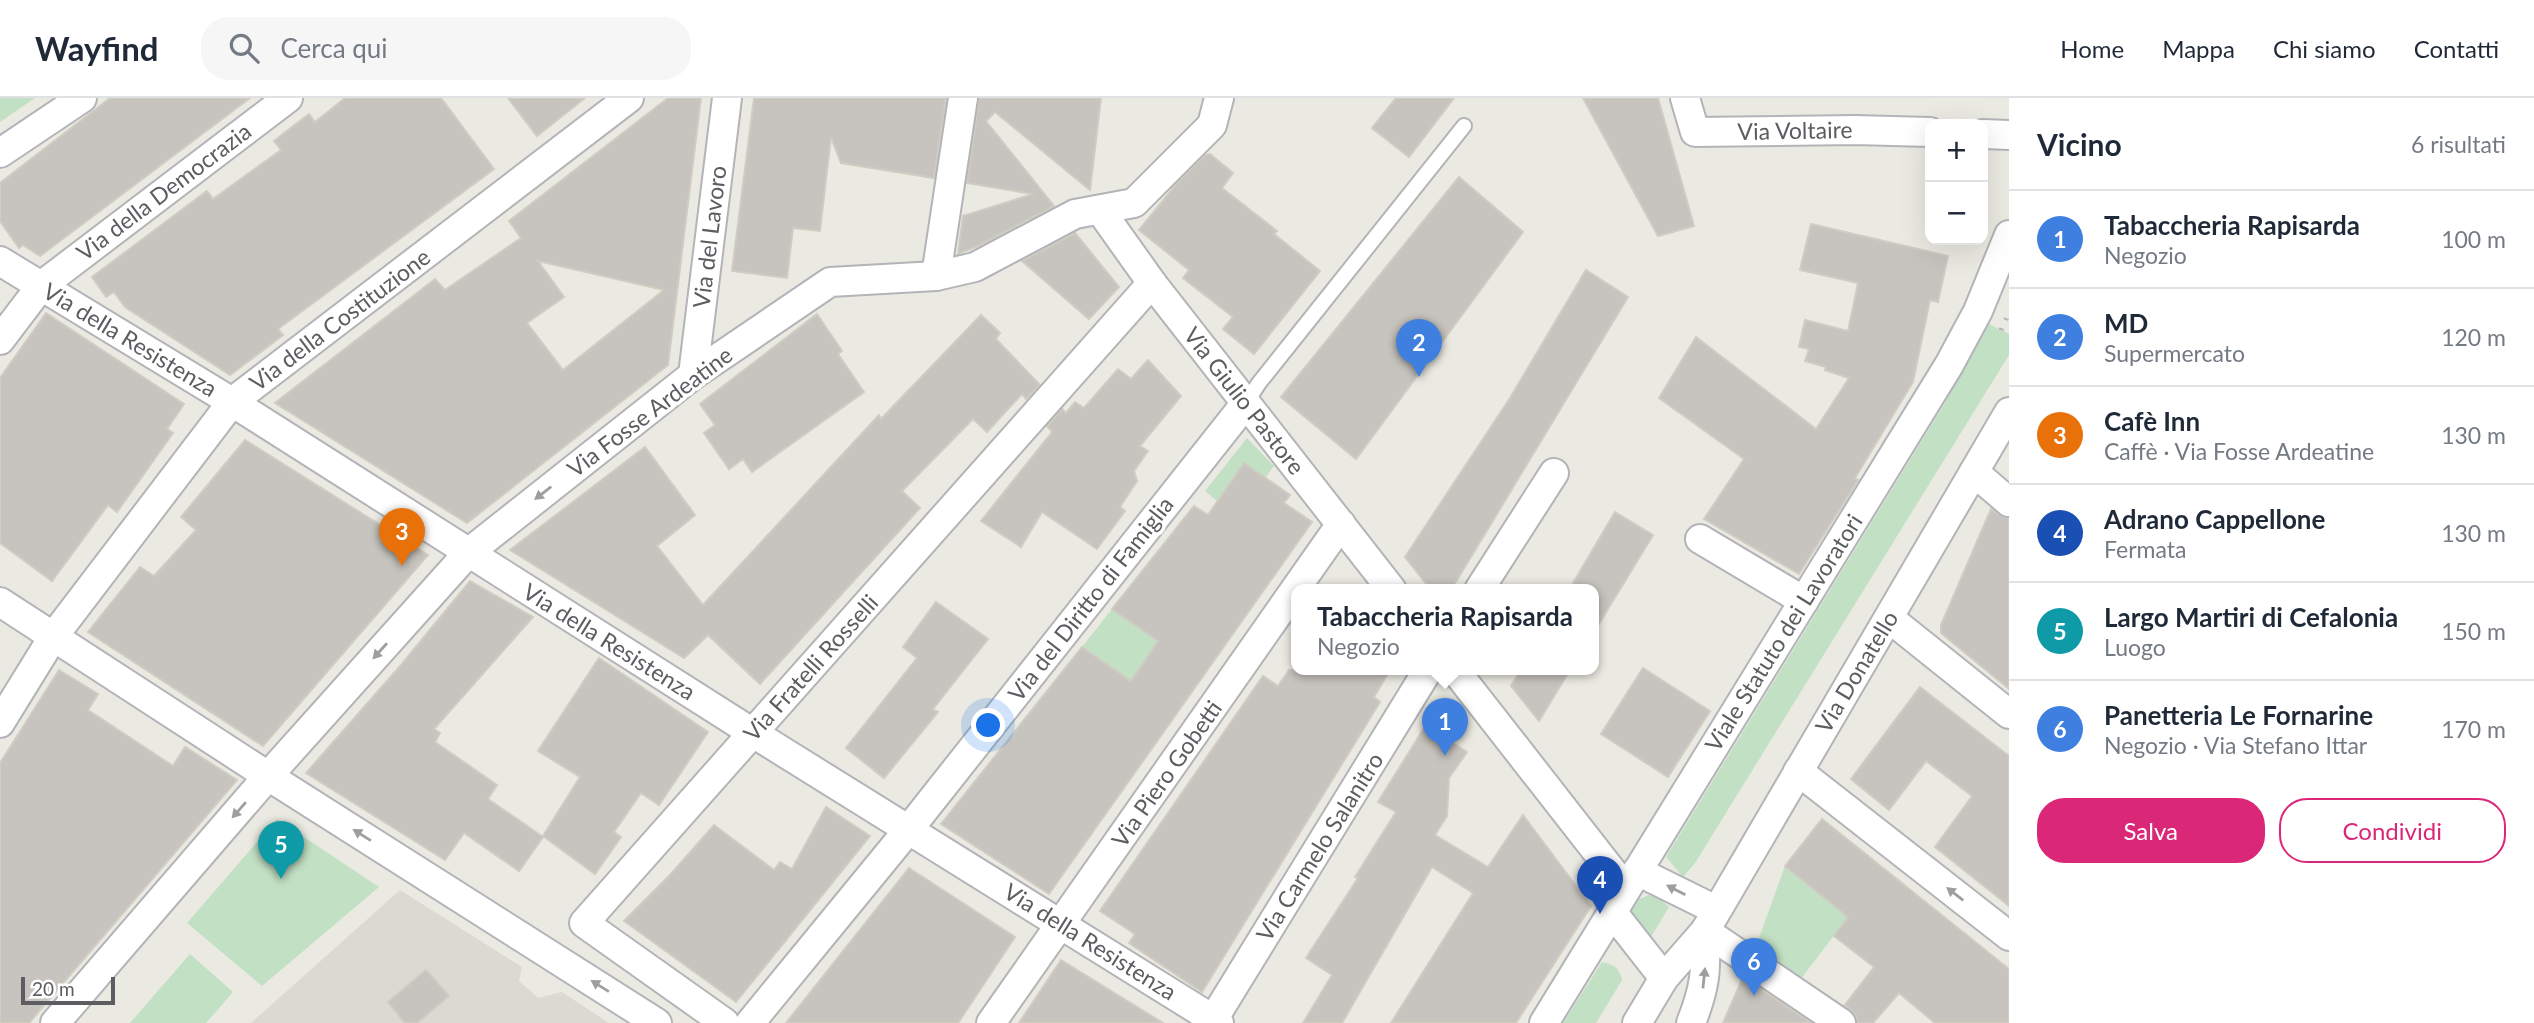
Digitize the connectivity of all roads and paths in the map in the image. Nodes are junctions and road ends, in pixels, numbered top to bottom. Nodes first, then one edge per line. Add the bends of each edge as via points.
1 (82, 98) edge
2 (288, 98) edge
3 (629, 98) edge
4 (727, 98) edge
5 (962, 98) edge
6 (1219, 98) edge
7 (1685, 98) edge
8 (1464, 126) dead end
9 (1925, 132) edge
10 (1988, 134) edge
11 (2009, 135) edge
12 (0, 153) edge
13 (1100, 210) junction
14 (2009, 236) edge
15 (0, 261) edge
16 (936, 276) junction
17 (1152, 283) junction
18 (41, 286) junction
19 (0, 340) edge
20 (693, 375) junction
21 (232, 402) junction
22 (1246, 403) junction
23 (2009, 412) edge
24 (1974, 472) junction
25 (1554, 473) dead end
26 (2009, 502) edge
27 (1341, 524) junction
28 (1700, 539) dead end
29 (468, 553) junction
30 (1299, 584) edge
31 (1387, 584) edge
32 (1483, 584) edge
33 (1291, 595) edge
34 (1804, 601) junction
35 (0, 602) edge
36 (1889, 618) junction
37 (53, 637) junction
38 (1426, 675) edge
39 (1459, 675) edge
40 (2009, 715) edge
41 (0, 723) edge
42 (753, 733) junction
43 (267, 766) junction
44 (1798, 771) junction
45 (909, 829) junction
46 (1625, 891) junction
47 (1710, 921) junction
48 (1061, 924) junction
49 (2009, 936) edge
50 (1664, 978) junction
51 (1214, 1022) edge
52 (55, 1023) edge
53 (657, 1023) edge
54 (725, 1023) edge
55 (750, 1023) edge
56 (991, 1023) edge
57 (1544, 1023) edge
58 (1637, 1023) edge
59 (1691, 1023) edge
60 (1841, 1023) edge

1 - 12 street
2 - 18 street, Via della Democrazia
3 - 21 street, Via della Costituzione
4 - 20 street, Via del Lavoro
5 - 16 street
6 - 13 street, Via Fosse Ardeatine via 1212,125 1134,203
7 - 9 street, Via Voltaire via 1695,132
8 - 22 lane
10 - 11 street
13 - 16 street, Via Fosse Ardeatine via 1075,214 975,267
13 - 17 street, Via Giulio Pastore
14 - 34 street, Viale Statuto dei Lavoratori via 1949,365
15 - 18 street, Via della Resistenza
16 - 20 street, Via Fosse Ardeatine via 830,282
17 - 22 street, Via Giulio Pastore
17 - 42 street, Via Fratelli Rosselli
18 - 19 street, Via della Democrazia
18 - 21 street, Via della Resistenza
20 -> 29 street, Via Fosse Ardeatine
21 - 29 street, Via della Resistenza
21 - 37 street, Via della Costituzione
22 - 27 street, Via Giulio Pastore
22 - 45 street, Via del Diritto di Famiglia
23 - 24 street, Via Donatello
24 - 26 street
24 - 36 street, Via Donatello
25 - 32 street
27 - 30 street, Via Piero Gobetti
27 - 31 street, Via Giulio Pastore
28 - 34 street
29 - 42 street, Via della Resistenza
29 -> 43 street, Via Fosse Ardeatine
33 - 48 street, Via Piero Gobetti
34 - 46 street, Viale Statuto dei Lavoratori
35 - 37 street
36 - 40 street
36 - 44 street, Via Donatello
37 - 41 street, Via della Costituzione
37 - 43 street
38 - 51 street, Via Carmelo Salanitro
39 - 46 street
42 - 45 street, Via della Resistenza
42 - 54 street, Via Fratelli Rosselli via 584,923
43 -> 52 street, Via Fosse Ardeatine
53 -> 43 street via 419,872
44 - 47 street, Via Donatello
49 -> 44 street
45 - 48 street, Via della Resistenza
45 - 55 street, Via del Diritto di Famiglia
47 -> 46 street
46 - 50 street
46 - 57 street, Viale Statuto dei Lavoratori
47 - 50 street, Via Donatello
59 -> 47 street via 1706,977
47 - 60 street
48 - 51 street, Via della Resistenza
48 - 56 street, Via Piero Gobetti
50 - 58 street, Via Donatello

